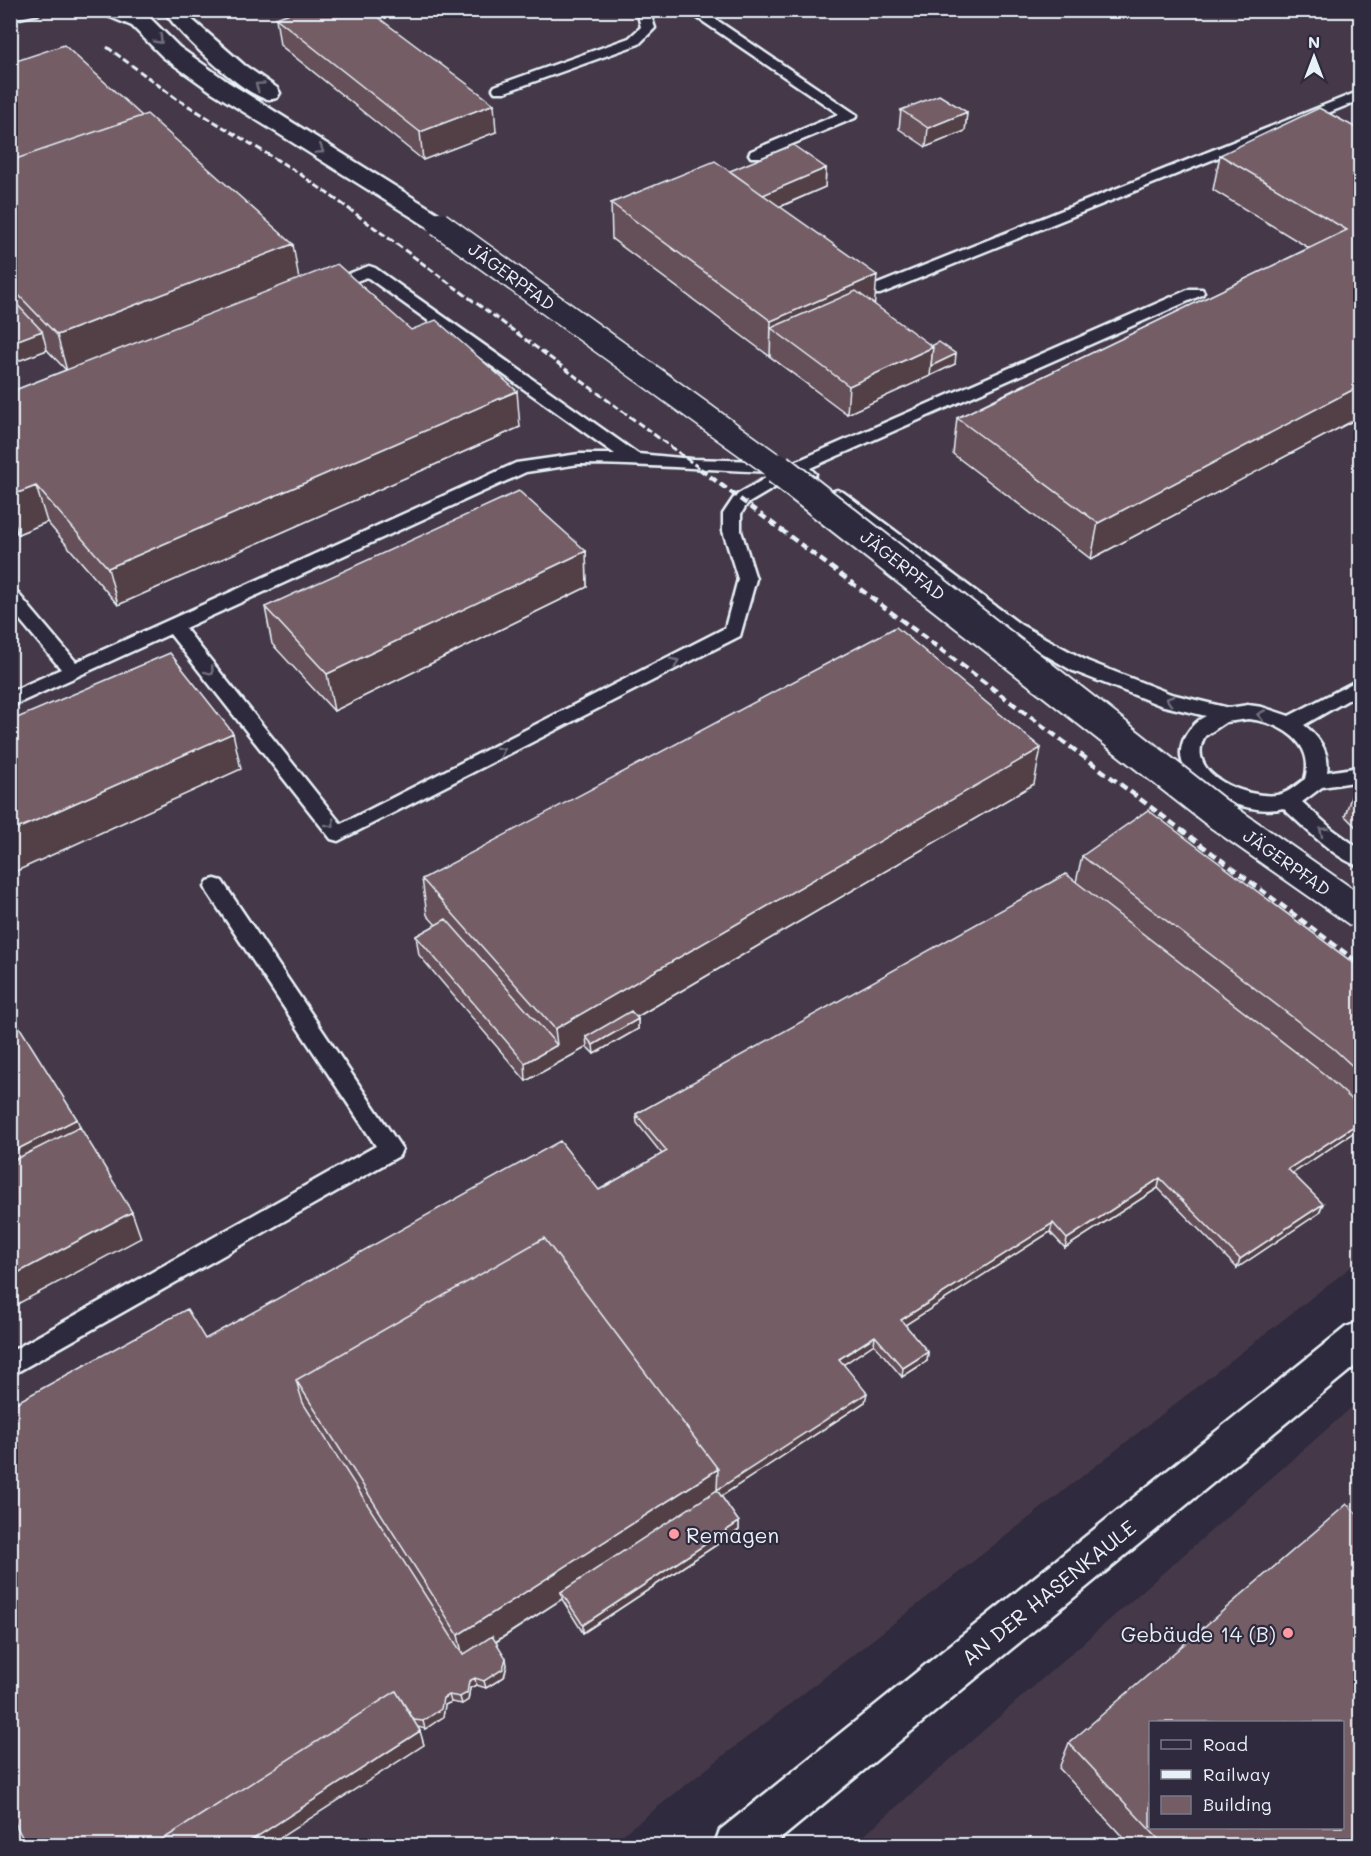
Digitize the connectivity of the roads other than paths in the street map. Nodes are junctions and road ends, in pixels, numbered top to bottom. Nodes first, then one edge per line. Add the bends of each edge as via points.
1 (31, 10) edge
2 (110, 10) edge
3 (174, 10) edge
4 (433, 10) edge
5 (461, 10) edge
6 (641, 10) edge
7 (692, 10) edge
8 (10, 14) edge
9 (500, 89) dead end
10 (1360, 95) edge
11 (756, 154) dead end
12 (439, 224) junction
13 (874, 291) edge
14 (313, 292) edge
15 (1196, 292) dead end
16 (634, 459) junction
17 (797, 467) junction
18 (10, 595) edge
19 (173, 625) junction
20 (73, 671) junction
21 (1360, 684) edge
22 (10, 700) edge
23 (1227, 714) junction
24 (1290, 724) junction
25 (1360, 774) edge
26 (1314, 782) junction
27 (1287, 800) junction
28 (1360, 859) edge
29 (215, 887) dead end
30 (1360, 913) edge
31 (1360, 1339) edge
32 (10, 1365) edge
33 (736, 1845) edge

1 - 8 main road
2 -> 12 main road, JÄGERPFAD via 140,21 171,52 220,87
12 -> 3 main road, JÄGERPFAD via 356,155 236,70 180,20
4 - 5 lane via 452,14
6 - 9 lane via 648,28 634,41
7 - 11 lane via 850,115
10 - 13 lane
12 - 30 main road, JÄGERPFAD, bridge via 755,451 1217,813
14 - 16 lane via 369,271
15 - 17 lane
16 - 17 lane
16 - 19 lane via 579,459 522,467
19 -> 17 lane via 338,834 733,632 747,579 732,531 732,514 741,500
23 -> 17 lane via 1167,700 1080,666 1014,629
18 - 20 lane
19 - 20 lane
20 - 22 lane
21 - 24 lane
24 -> 23 lane via 1248,712
23 - 27 lane via 1196,732 1191,758 1198,773 1228,795 1268,803
24 - 26 lane via 1317,752 1319,768
25 - 26 lane
26 - 27 lane via 1304,793
28 -> 27 lane
29 - 32 lane via 391,1149
31 - 33 main road, AN DER HASENKAULE

